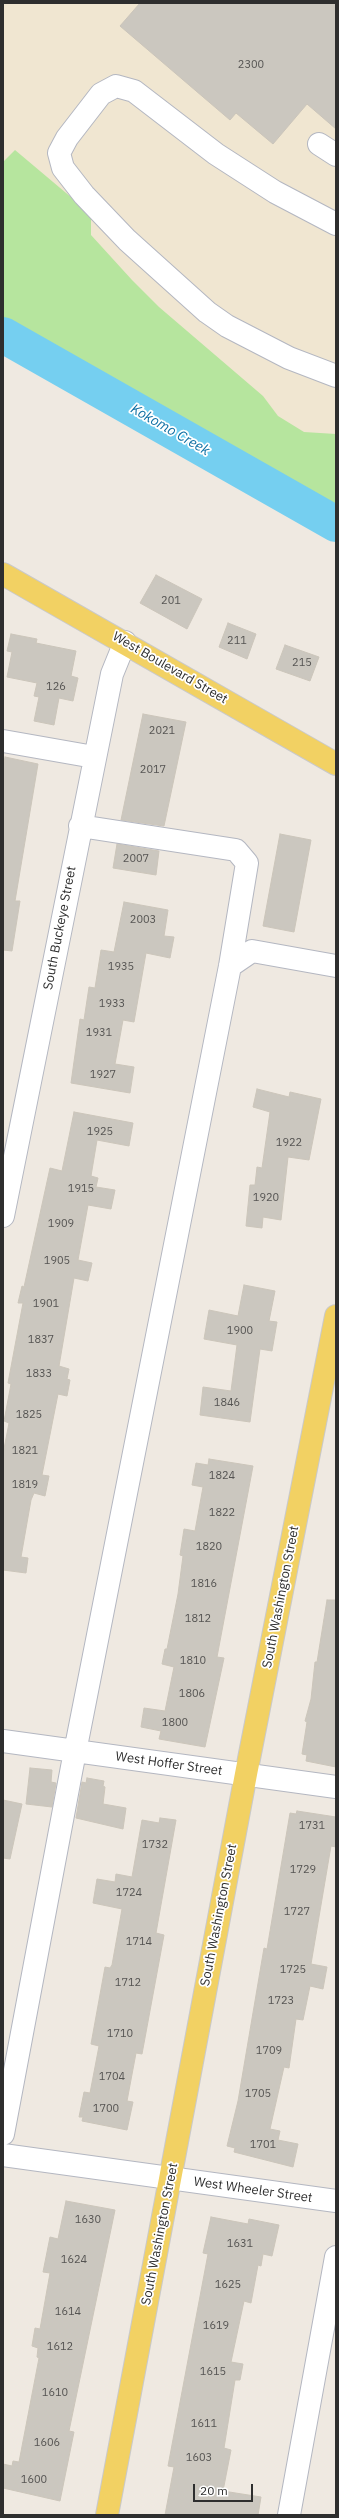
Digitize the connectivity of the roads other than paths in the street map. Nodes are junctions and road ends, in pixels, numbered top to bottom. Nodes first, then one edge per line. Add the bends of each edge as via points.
1 (336, 224) edge
2 (336, 376) edge
3 (3, 574) edge
4 (125, 642) junction
5 (3, 741) edge
6 (94, 757) junction
7 (336, 764) edge
8 (80, 826) junction
9 (230, 966) junction
10 (336, 966) edge
11 (3, 1216) edge
12 (336, 1316) edge
13 (3, 1741) edge
14 (75, 1751) junction
15 (246, 1774) junction
16 (336, 1787) edge
17 (3, 2134) edge
18 (3, 2155) edge
19 (170, 2178) junction
20 (336, 2201) edge
21 (336, 2257) edge
22 (107, 2515) edge
23 (289, 2515) edge

1 - 2 street via 275,192 216,154 134,91 116,86 101,94 67,138 59,153 63,168 84,195 127,240 207,312 227,326 289,358
3 - 4 main road, West Boulevard Street
4 - 6 street, South Buckeye Street via 112,674
4 - 7 main road, West Boulevard Street
5 - 6 street
6 - 8 street, South Buckeye Street
8 - 9 street via 236,850 247,863
8 - 11 street, South Buckeye Street
9 - 10 street via 252,951
9 - 14 street
12 - 15 main road, South Washington Street
13 - 14 street, West Hoffer Street
14 - 15 street, West Hoffer Street
14 - 17 street
15 - 16 street, West Hoffer Street
15 - 19 main road, South Washington Street
18 - 19 street, West Wheeler Street
19 - 20 street, West Wheeler Street
19 - 22 main road, South Washington Street
21 - 23 street

